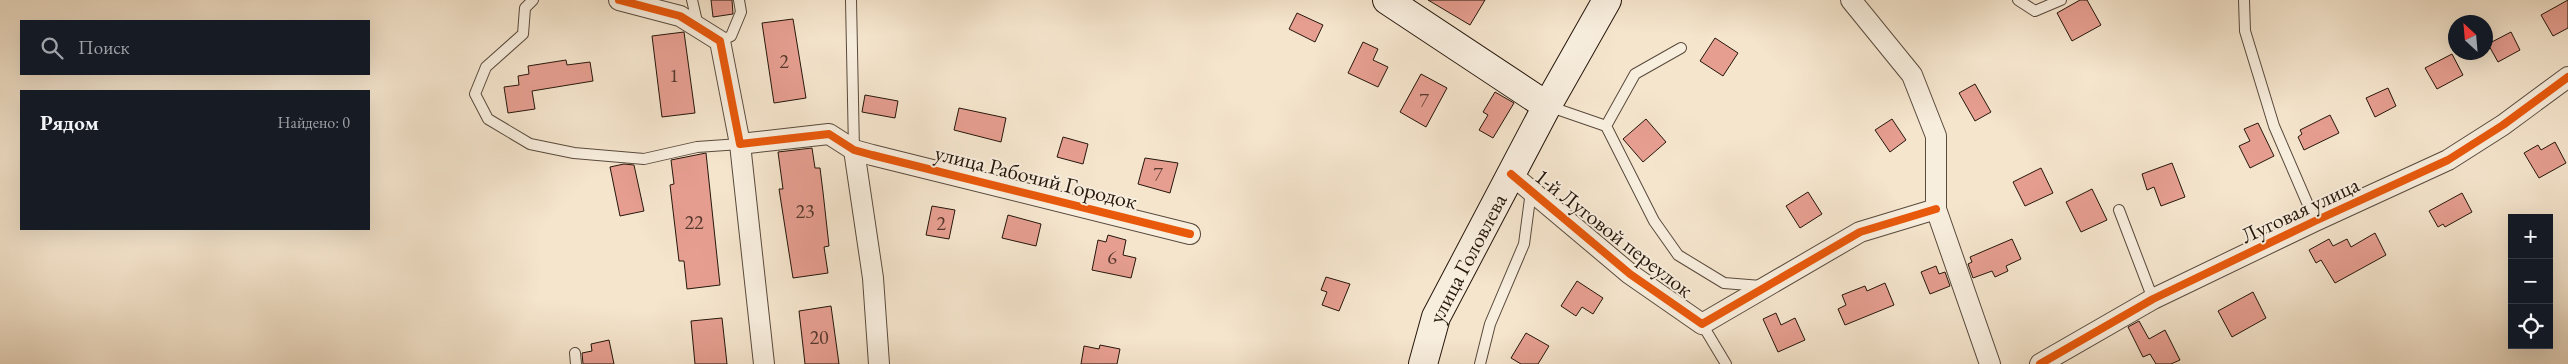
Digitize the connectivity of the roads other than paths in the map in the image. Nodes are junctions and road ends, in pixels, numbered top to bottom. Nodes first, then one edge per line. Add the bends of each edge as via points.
1 (533, 0) edge
2 (619, 0) edge
3 (692, 0) edge
4 (739, 0) edge
5 (851, 0) edge
6 (1387, 0) edge
7 (1607, 0) edge
8 (1851, 0) edge
9 (2018, 0) edge
10 (2061, 0) edge
11 (2244, 0) edge
12 (698, 27) junction
13 (720, 41) junction
14 (1681, 48) dead end
15 (2568, 77) edge
16 (1547, 106) junction
17 (1606, 126) junction
18 (739, 135) junction
19 (863, 153) junction
20 (1521, 183) junction
21 (1936, 209) junction
22 (2119, 210) dead end
23 (2315, 221) junction
24 (1190, 234) dead end
25 (1765, 287) junction
26 (2153, 299) junction
27 (1702, 324) junction
28 (575, 353) dead end
29 (576, 364) edge
30 (764, 364) edge
31 (879, 364) edge
32 (1423, 364) edge
33 (1480, 364) edge
34 (1726, 364) edge
35 (1990, 364) edge
36 (2040, 364) edge

1 - 18 lane via 525,8 523,34 486,67 475,94 488,119 530,144 574,153 644,159
2 - 12 street via 680,16
3 - 12 lane
4 - 13 lane via 741,12 731,36
5 - 19 lane
6 - 16 main road
7 - 16 main road, улица Головлева
8 - 21 street via 1912,75 1936,136
9 - 10 lane via 2035,11
11 - 23 lane via 2245,32 2274,126
12 - 13 street
13 - 18 street
14 - 17 lane via 1636,74
15 - 23 street, Луговая улица via 2503,125 2448,160
16 - 17 lane
16 - 20 main road, улица Головлева
17 - 25 lane via 1654,221 1678,255 1724,282
18 - 19 street, улица Рабочий Городок via 829,134
18 - 30 street
19 - 24 street, улица Рабочий Городок
19 - 31 street
20 - 27 street, 1-й Луговой переулок via 1630,274
20 - 32 main road, улица Головлева via 1436,317
20 - 33 lane via 1524,244 1490,324
21 - 25 street, 1-й Луговой переулок via 1860,232
21 - 35 street
22 - 26 lane
23 - 26 street, Луговая улица
25 - 27 street, 1-й Луговой переулок
26 - 36 street, Луговая улица
27 - 34 lane
28 - 29 lane

